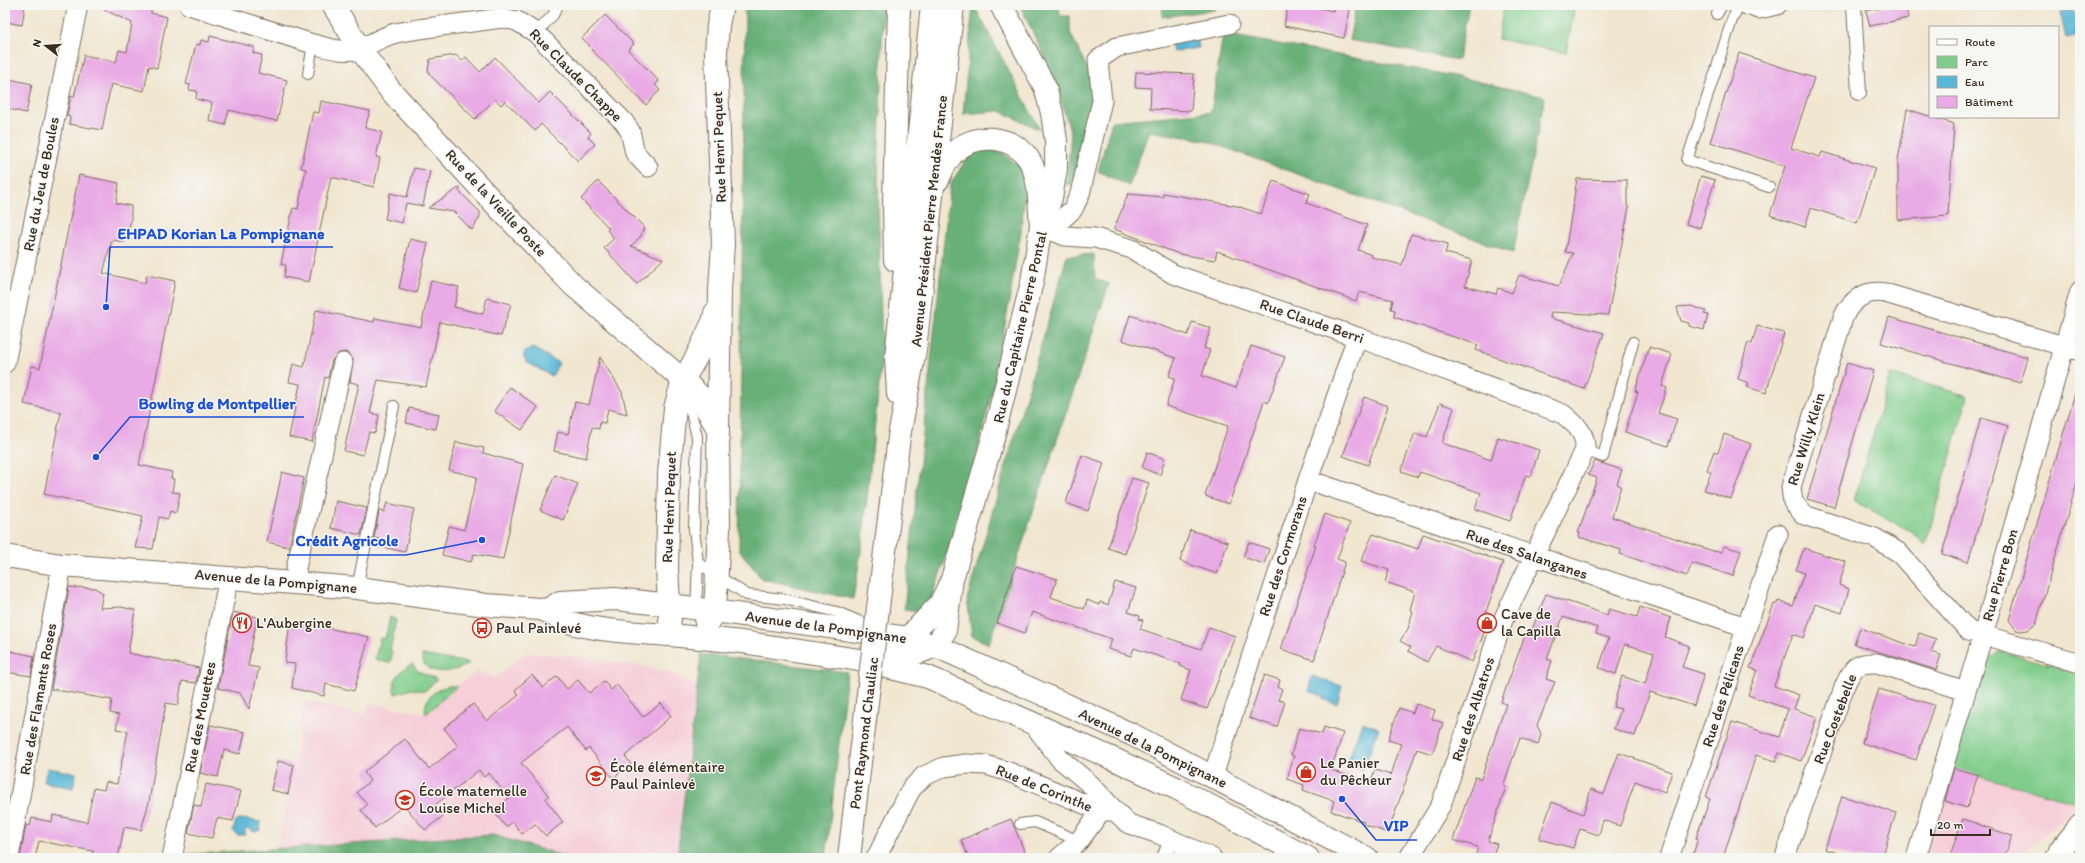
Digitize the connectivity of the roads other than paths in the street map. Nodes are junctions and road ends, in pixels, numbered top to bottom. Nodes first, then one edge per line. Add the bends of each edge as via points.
1 (78, 5) edge
2 (190, 5) edge
3 (333, 5) edge
4 (558, 5) edge
5 (722, 5) edge
6 (899, 5) edge
7 (932, 5) edge
8 (953, 5) edge
9 (1000, 5) edge
10 (1739, 5) edge
11 (1747, 5) edge
12 (1777, 5) edge
13 (1854, 5) edge
14 (504, 11) edge
15 (1229, 24) dead end
16 (536, 33) junction
17 (313, 44) junction
18 (360, 49) junction
19 (308, 74) dead end
20 (1859, 93) dead end
21 (648, 167) dead end
22 (1769, 187) dead end
23 (932, 194) junction
24 (1041, 226) junction
25 (720, 289) junction
26 (903, 292) junction
27 (2080, 292) edge
28 (1357, 337) junction
29 (1633, 342) dead end
30 (2072, 348) edge
31 (5, 363) edge
32 (343, 363) dead end
33 (683, 380) junction
34 (394, 406) dead end
35 (718, 430) junction
36 (899, 437) junction
37 (1585, 450) junction
38 (1308, 480) junction
39 (1778, 534) dead end
40 (5, 556) edge
41 (1534, 556) junction
42 (698, 563) junction
43 (62, 565) junction
44 (715, 576) junction
45 (229, 577) junction
46 (952, 579) junction
47 (298, 584) junction
48 (357, 588) junction
49 (670, 605) junction
50 (878, 608) joint
51 (547, 610) junction
52 (704, 616) junction
53 (1746, 627) junction
54 (670, 635) junction
55 (1983, 635) junction
56 (908, 638) junction
57 (718, 640) junction
58 (936, 646) junction
59 (858, 660) junction
60 (2080, 663) edge
61 (1966, 691) junction
62 (1030, 720) junction
63 (1213, 776) junction
64 (1108, 811) junction
65 (1020, 824) dead end
66 (2080, 826) edge
67 (1165, 837) junction
68 (1079, 841) junction
69 (9, 857) dead end
70 (172, 858) edge
71 (849, 858) edge
72 (876, 858) edge
73 (1059, 858) edge
74 (1164, 858) edge
75 (1212, 858) edge
76 (1308, 858) edge
77 (1367, 858) edge
78 (1409, 858) edge
79 (1669, 858) edge
80 (1787, 858) edge
81 (1916, 858) edge
82 (2058, 858) edge

1 - 31 street, Rue du Jeu de Boules
2 - 17 street
3 - 18 main road, Rue de la Vieille Poste
4 - 16 lane via 554,15
5 - 25 main road, Rue Henri Pequet via 716,53 723,244
6 - 26 main road via 894,204 896,269
7 - 26 main road, Avenue Président Pierre Mendès France
8 - 23 main road, Avenue Président Pierre Mendès France
9 - 24 main road via 1042,82 1052,113 1056,169 1051,198
10 - 22 lane via 1687,160
11 - 12 street via 1759,9
13 - 20 street
14 - 16 street, Rue Claude Chappe
14 - 18 street, Rue Claude Chappe via 399,32 382,37
15 - 24 street, Rue du Capitaine Pierre Pontal via 1117,47 1098,60 1102,101 1080,194 1074,209 1060,221
16 - 21 street, Rue Claude Chappe via 624,122 630,131 635,154
17 - 18 street via 332,49
17 - 19 lane
18 - 33 main road, Rue de la Vieille Poste via 390,90 568,280
23 - 24 main road via 942,170 951,156 962,146 988,138 1000,139 1021,150 1031,162 1036,179
23 - 36 main road, Avenue Président Pierre Mendès France via 915,350
24 - 28 street, Rue Claude Berri via 1065,236 1095,238 1132,249 1173,274
24 - 46 main road, Rue du Capitaine Pierre Pontal via 1032,282 995,431
25 - 33 main road, Rue Henri Pequet via 713,322
25 - 35 main road, Rue Henri Pequet
26 - 36 main road, Avenue Président Pierre Mendès France via 896,357
27 - 30 street, Rue Pierre Bon
28 - 37 street, Rue Claude Berri via 1563,414 1580,428 1585,439
28 - 38 street, Rue des Cormorans
29 - 37 lane via 1604,457
30 - 55 street, Rue Pierre Bon
30 - 55 street, Rue Willy Klein via 1885,293 1859,297 1847,309 1843,318 1791,487 1793,502 1799,511 1875,538 1898,552 1969,631
32 - 47 street via 296,568
33 - 35 main road, Rue Henri Pequet via 698,394
33 - 42 lane via 697,437 694,529
33 - 49 main road, Rue Henri Pequet via 674,408 669,474 667,568
34 - 48 lane
35 - 44 main road, Rue Henri Pequet via 719,529
36 - 50 main road, Avenue Président Pierre Mendès France
37 - 41 street, Rue des Albatros
38 - 41 street, Rue des Salanganes
38 - 63 street, Rue des Cormorans
39 - 53 street, Rue des Pélicans
40 - 43 main road, Avenue de la Pompignane
41 - 53 street, Rue des Salanganes
41 - 78 street, Rue des Albatros via 1503,620 1441,805
42 - 44 lane
42 - 52 lane
43 - 45 main road, Avenue de la Pompignane
43 - 69 street, Rue des Flamants Roses
44 - 52 main road, Rue Henri Pequet
44 - 56 lane via 747,595 784,599 837,612
45 - 47 main road, Avenue de la Pompignane
45 - 70 street, Rue des Mouettes
46 - 56 main road, Rue du Capitaine Pierre Pontal via 940,604
46 - 58 main road, Rue du Capitaine Pierre Pontal via 945,631
47 - 48 main road, Avenue de la Pompignane
48 - 51 main road, Avenue de la Pompignane via 486,605
49 - 51 main road, Avenue de la Pompignane via 615,599 560,602
49 - 52 main road, Avenue de la Pompignane
49 - 54 main road, Rue Henri Pequet
50 - 71 main road, Pont Raymond Chauliac, bridge
51 - 54 main road, Avenue de la Pompignane via 564,621 622,632
52 - 54 main road, Avenue de la Pompignane
52 - 56 main road, Avenue de la Pompignane via 748,615
52 - 57 lane via 702,630
53 - 79 street, Rue des Pélicans
54 - 57 main road, Avenue de la Pompignane
55 - 60 street, Rue Willy Klein
55 - 61 street, Rue Pierre Bon
56 - 58 main road, Avenue de la Pompignane
57 - 59 main road, Avenue de la Pompignane
58 - 59 main road, Avenue de la Pompignane via 903,655
58 - 63 main road, Avenue de la Pompignane via 1133,735
59 - 62 main road, Avenue de la Pompignane via 928,677
61 - 80 street, Rue Costebelle via 1878,663 1858,665 1845,685 1786,854
61 - 81 street, Rue Pierre Bon
62 - 64 street, Avenue de la Pompignane via 1060,759 1090,784
62 - 76 main road, Avenue de la Pompignane via 1176,788
63 - 77 main road, Avenue de la Pompignane
64 - 67 street, Rue de Corinthe via 1129,824
64 - 68 street
64 - 72 street, Rue de Corinthe via 986,765 944,767 924,776 911,789
65 - 68 lane via 1035,822
66 - 82 main road via 2060,851
67 - 74 street
67 - 75 street, Rue de Corinthe
68 - 73 street

